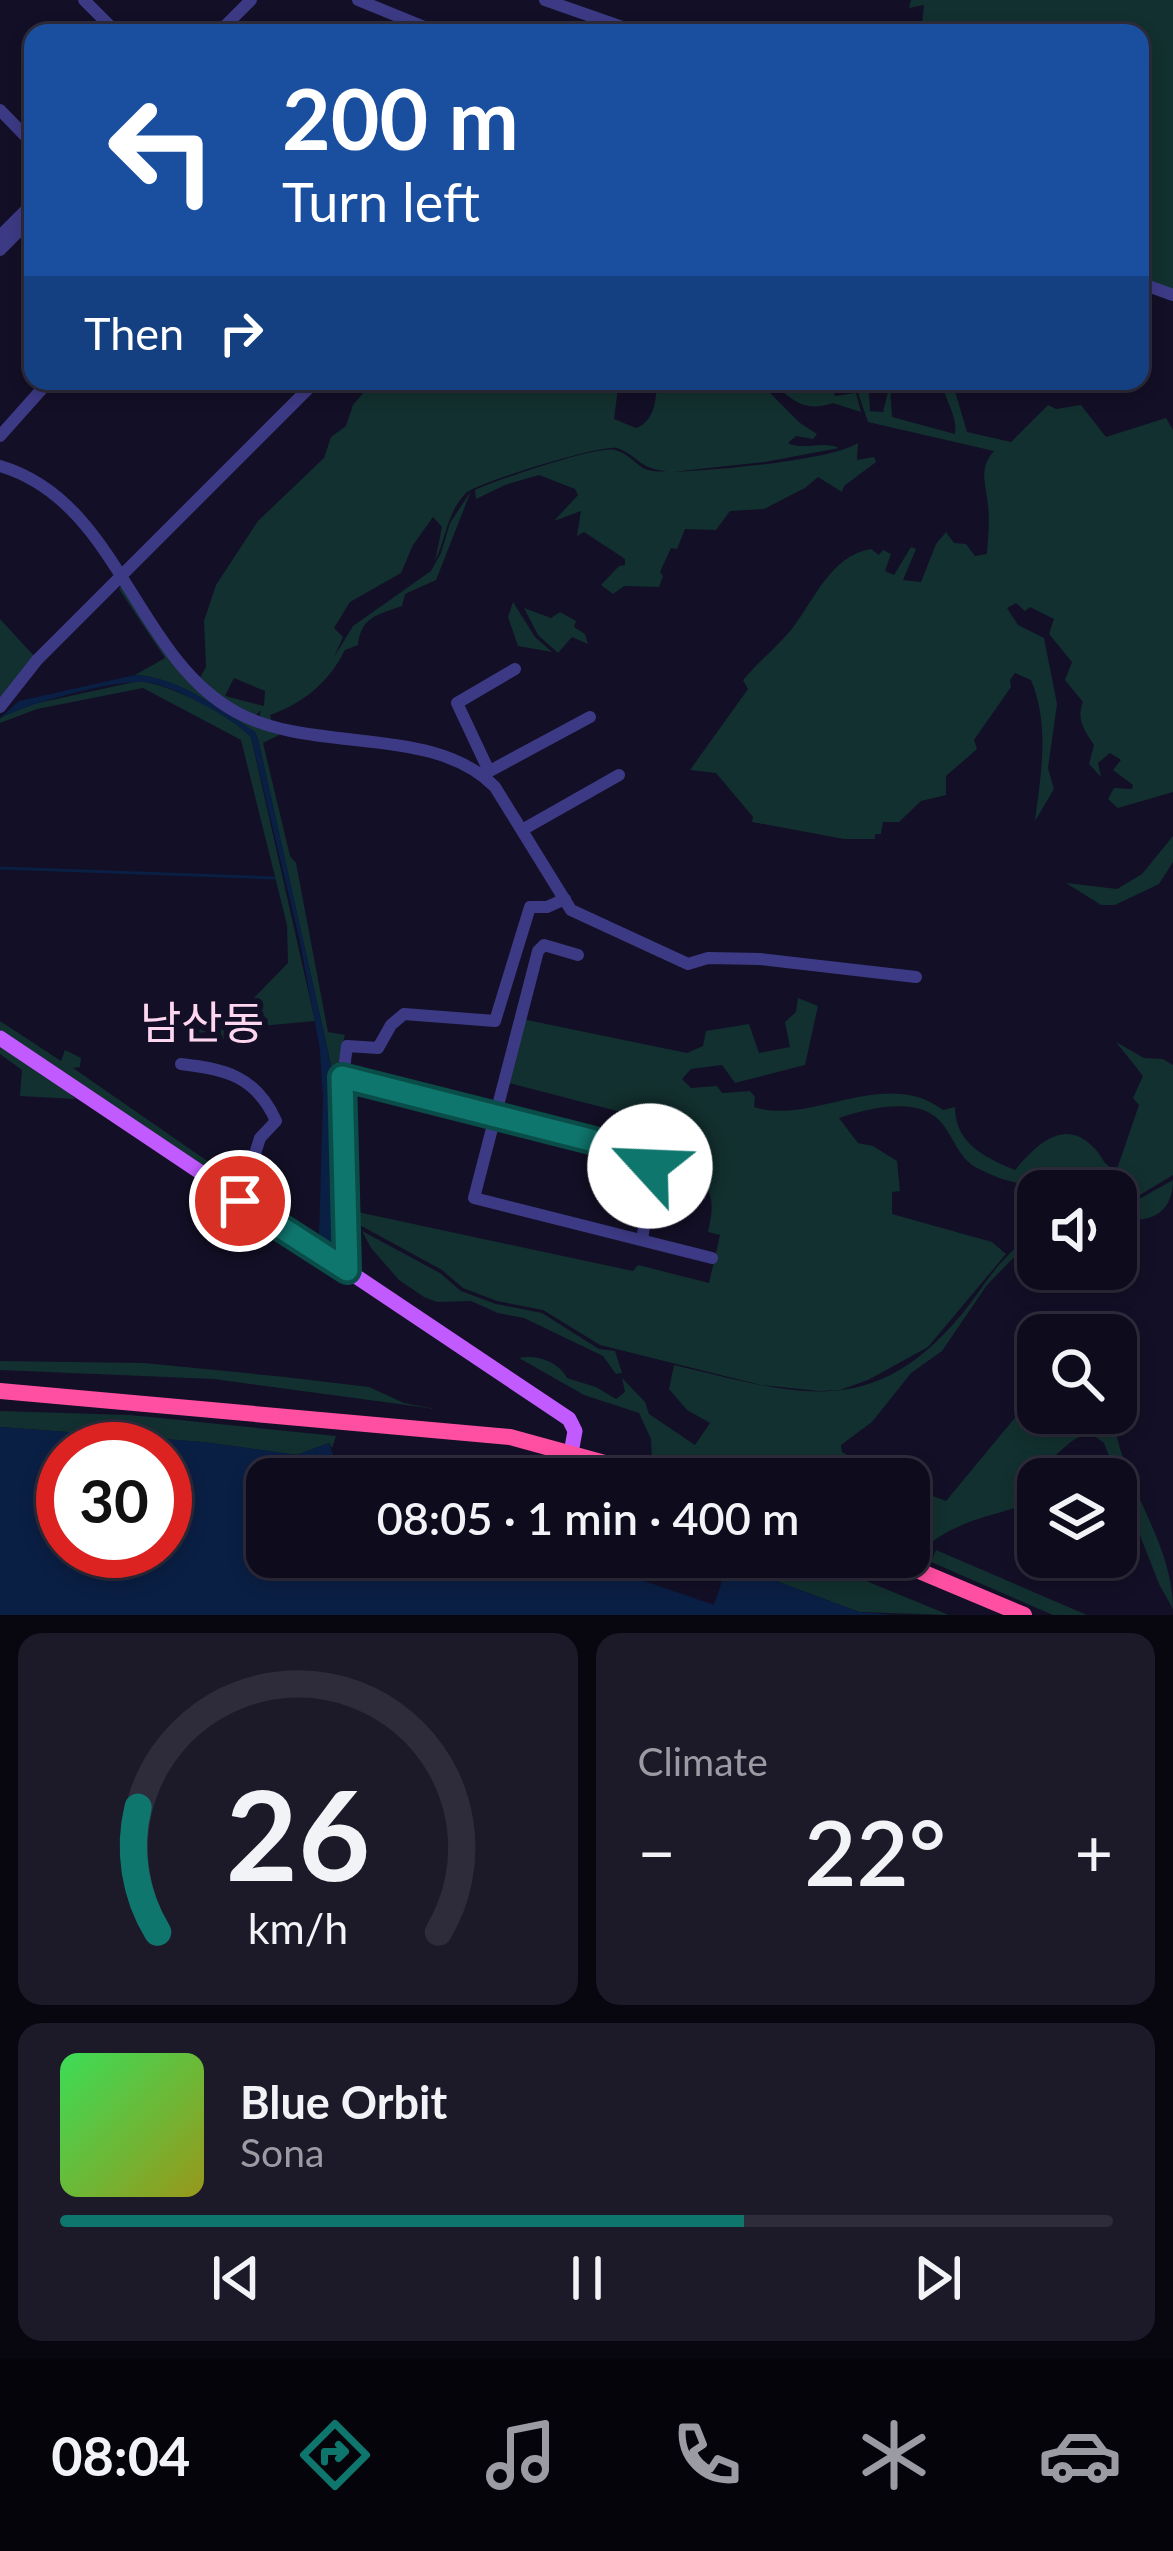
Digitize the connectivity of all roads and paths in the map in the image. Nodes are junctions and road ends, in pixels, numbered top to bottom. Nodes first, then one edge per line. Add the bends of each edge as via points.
1 (84, 0) edge
2 (251, 0) edge
3 (358, 0) edge
4 (545, 0) edge
5 (108, 24) edge
6 (227, 24) edge
7 (418, 24) edge
8 (614, 24) edge
9 (0, 110) edge
10 (24, 135) edge
11 (24, 212) edge
12 (24, 227) edge
13 (0, 236) edge
14 (0, 250) edge
15 (42, 390) edge
16 (307, 390) edge
17 (0, 436) edge
18 (0, 466) edge
19 (123, 576) junction
20 (515, 669) dead end
21 (0, 706) edge
22 (590, 717) dead end
23 (486, 772) junction
24 (619, 775) dead end
25 (522, 830) junction
26 (565, 899) junction
27 (578, 955) dead end
28 (916, 977) dead end
29 (0, 1038) edge
30 (181, 1064) dead end
31 (342, 1077) junction
32 (493, 1116) junction
33 (240, 1201) junction
34 (642, 1239) junction
35 (712, 1258) dead end
36 (347, 1270) junction
37 (0, 1391) edge
38 (571, 1453) junction
39 (589, 1458) edge
40 (930, 1575) edge
41 (1024, 1615) edge

1 - 5 street
2 - 6 street
3 - 7 street
4 - 8 street
9 - 10 street
11 - 13 street
12 - 14 street
15 - 17 street
16 - 19 street
18 - 19 street via 56,496
19 - 21 street
19 - 23 street via 186,672 236,712 289,731 451,756
20 - 23 street via 457,704
22 - 23 street
23 - 25 street
24 - 25 street
25 - 26 street
26 - 28 street via 571,910 677,962 760,959
26 - 31 street via 530,907 495,1021 398,1017 378,1048 347,1046
27 - 32 street via 544,945 538,951
29 - 33 main road
30 - 33 street via 226,1069 274,1114
31 - 32 street
31 - 36 street
32 - 34 street via 641,1156 653,1176
32 - 34 street via 474,1198
33 - 36 main road
34 - 35 street
36 - 38 main road via 569,1419
37 - 38 highway via 510,1437
38 - 39 highway
40 - 41 highway

